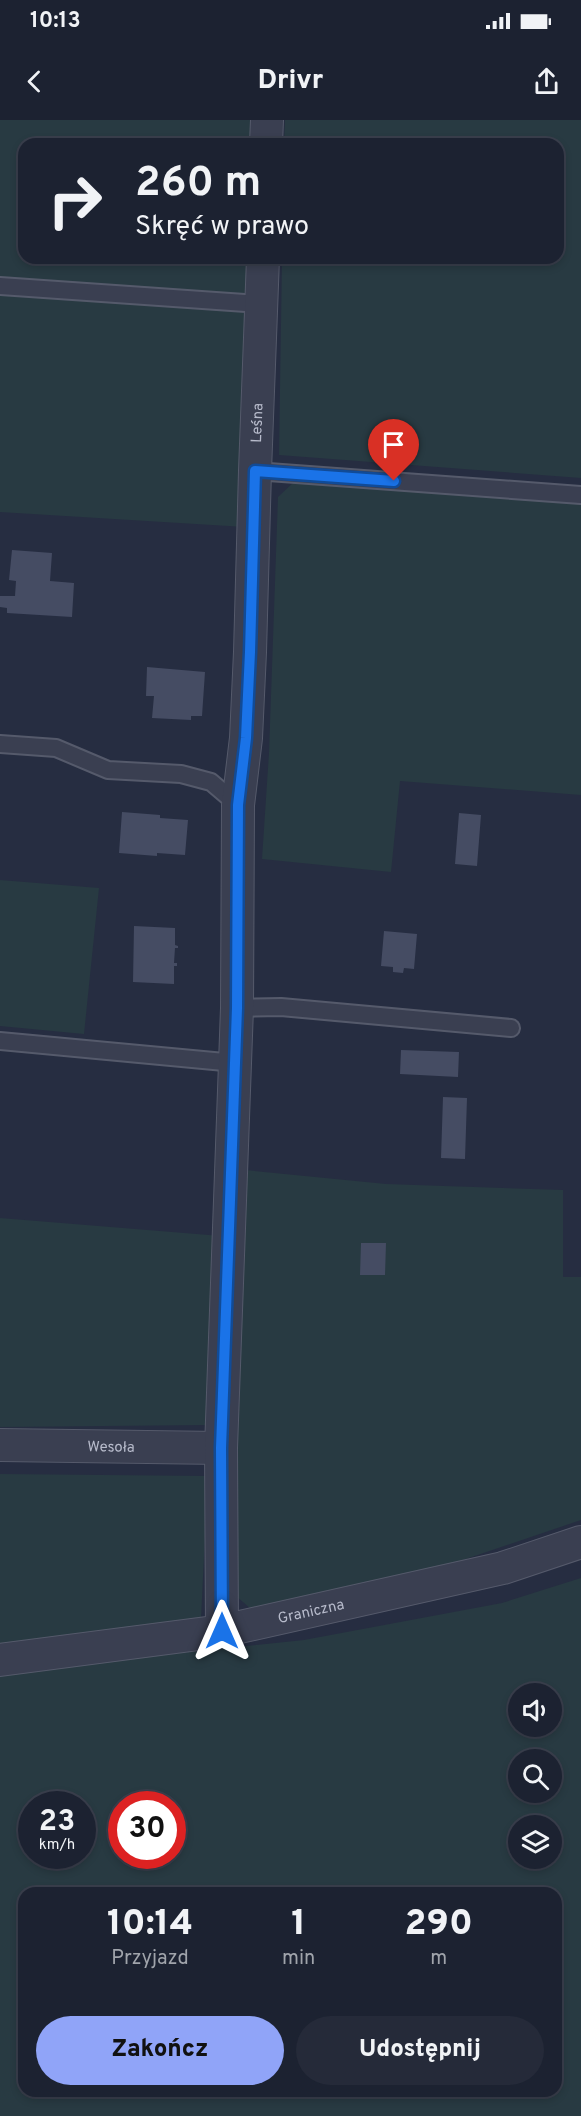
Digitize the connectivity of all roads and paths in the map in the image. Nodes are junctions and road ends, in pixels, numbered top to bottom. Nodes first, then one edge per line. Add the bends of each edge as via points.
1 (267, 120) edge
2 (266, 138) edge
3 (263, 264) edge
4 (0, 286) edge
5 (261, 304) junction
6 (255, 471) junction
7 (581, 495) edge
8 (0, 744) edge
9 (238, 805) junction
10 (237, 1008) junction
11 (511, 1028) dead end
12 (0, 1041) edge
13 (235, 1063) junction
14 (0, 1445) edge
15 (221, 1448) junction
16 (581, 1542) edge
17 (222, 1631) junction
18 (0, 1660) edge

1 - 2 street
3 - 5 street, Leśna
4 - 5 lane
5 - 6 street, Leśna
6 - 7 lane
6 - 9 street, Leśna via 250,663
8 - 9 lane via 56,747 108,770 181,774 211,782
9 - 10 street, Leśna
10 - 11 lane via 281,1007
10 - 13 street, Leśna
12 - 13 lane
13 - 15 street, Leśna
14 - 15 street, Wesoła
15 - 17 street, Leśna
16 - 17 street, Graniczna via 503,1568
17 - 18 street, Graniczna

